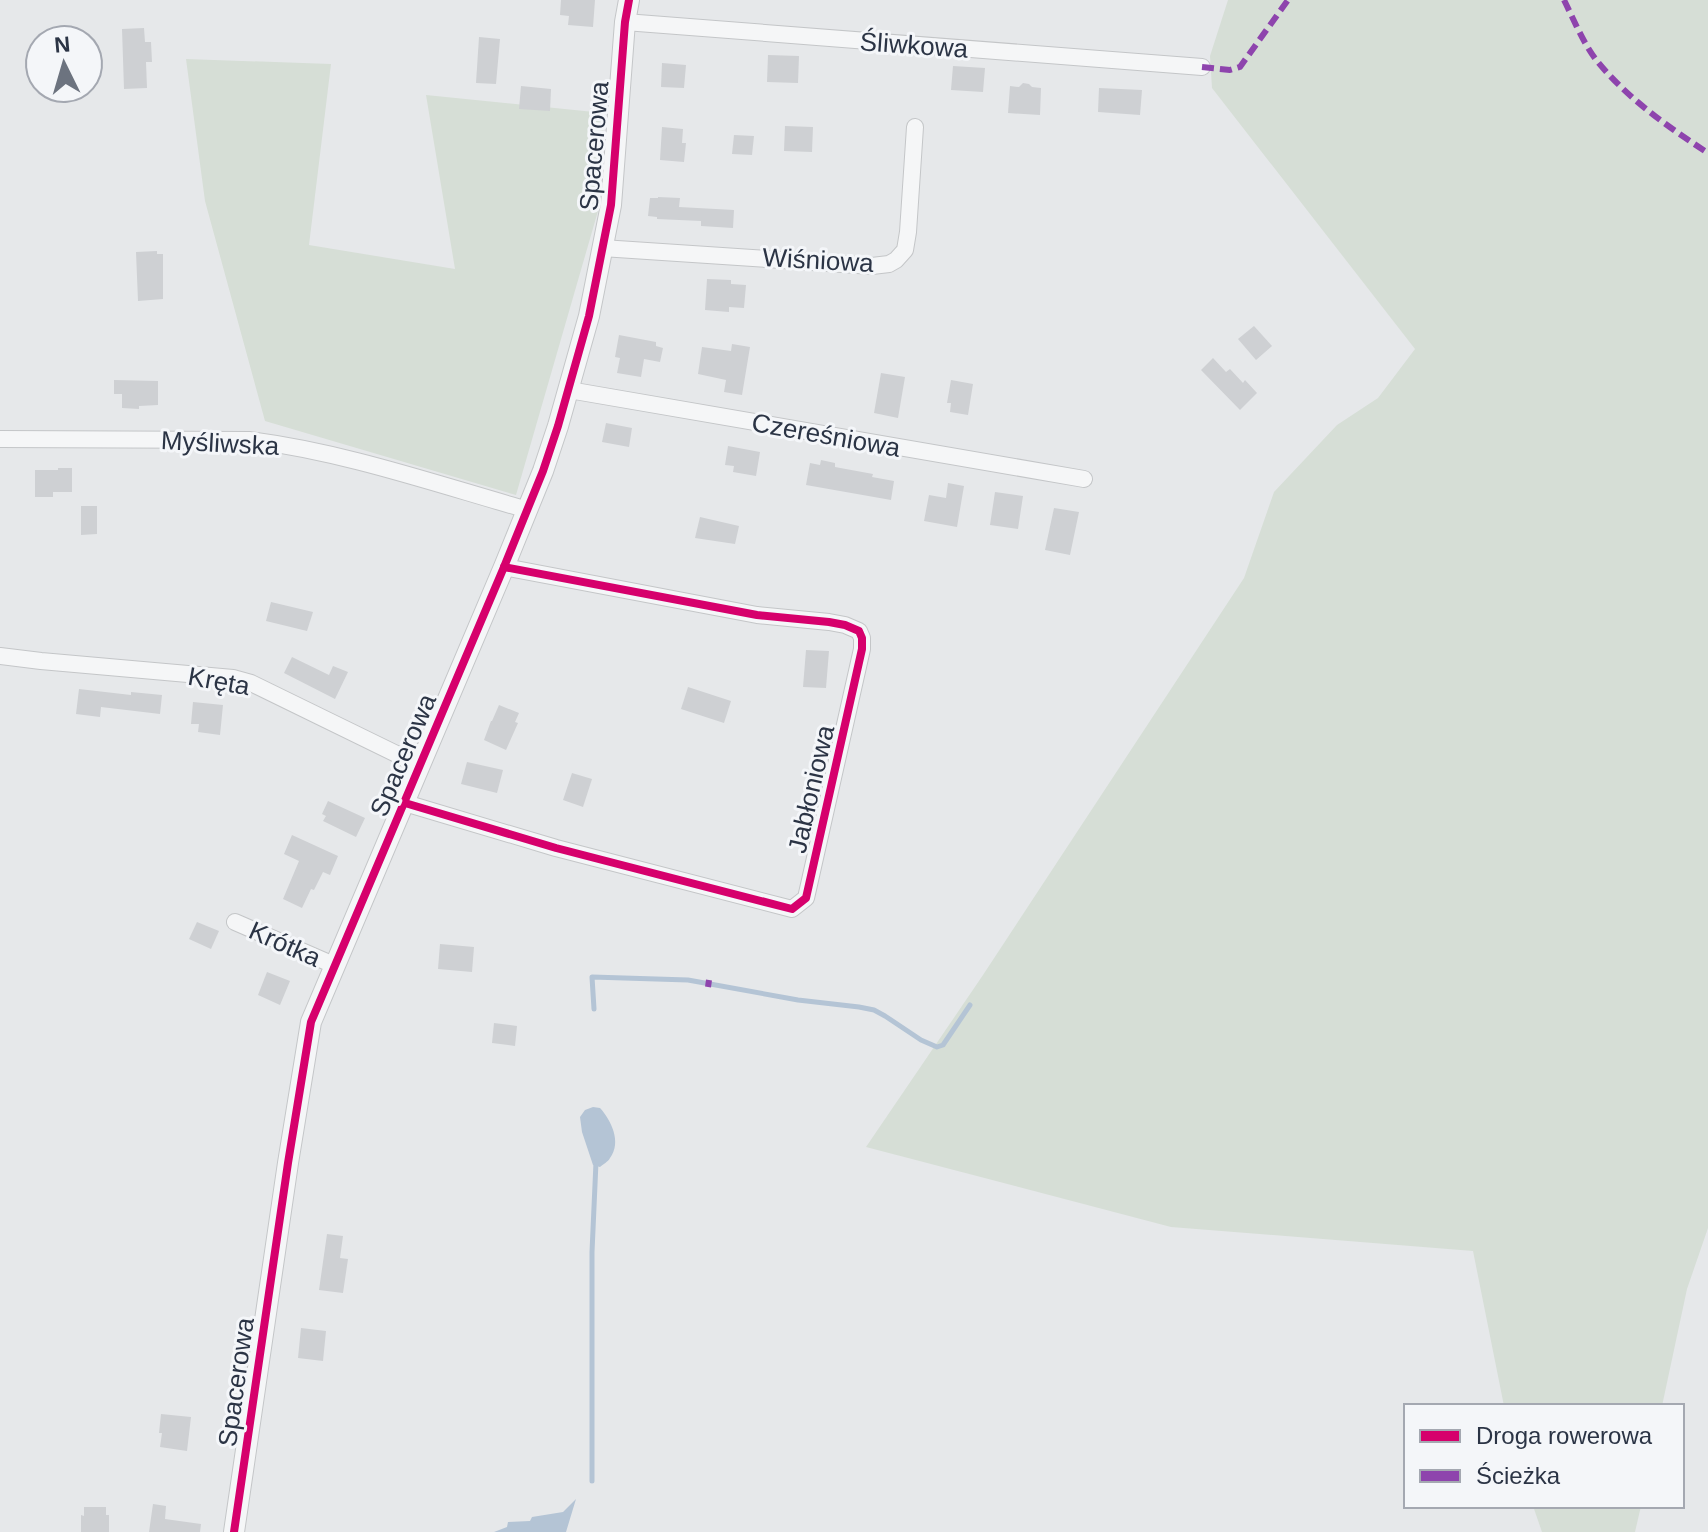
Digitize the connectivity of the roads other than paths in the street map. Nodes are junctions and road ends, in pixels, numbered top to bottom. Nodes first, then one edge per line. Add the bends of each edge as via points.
1 (629, 0) edge
2 (625, 22) junction
3 (1202, 67) dead end
4 (915, 127) dead end
5 (602, 248) junction
6 (569, 390) junction
7 (0, 439) edge
8 (1084, 479) dead end
9 (528, 510) junction
10 (504, 567) junction
11 (0, 656) edge
12 (421, 766) junction
13 (405, 803) junction
14 (235, 922) dead end
15 (336, 966) junction
16 (234, 1532) edge

1 - 2 street, Spacerowa
2 - 3 street, Śliwkowa
2 - 5 street, Spacerowa via 611,205
4 - 5 street, Wiśniowa via 905,250 889,264
5 - 6 street, Spacerowa
6 - 8 street, Czereśniowa
6 - 9 street, Spacerowa
7 - 9 street, Myśliwska via 276,443
9 - 10 street, Spacerowa
10 - 12 street, Spacerowa
10 - 13 street, Jabłoniowa via 859,631 862,649 806,898 792,909
11 - 12 street, Kręta via 233,678
12 - 13 street, Spacerowa
13 - 15 street, Spacerowa
14 - 15 street, Krótka
15 - 16 street, Spacerowa via 311,1022

